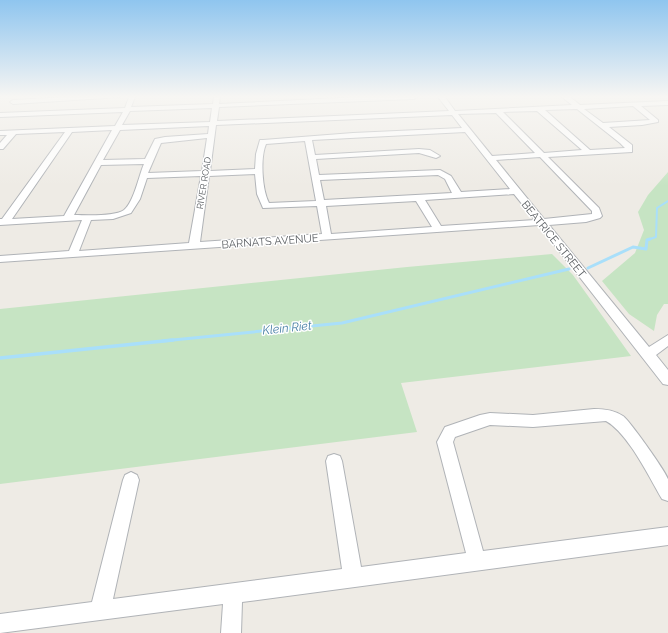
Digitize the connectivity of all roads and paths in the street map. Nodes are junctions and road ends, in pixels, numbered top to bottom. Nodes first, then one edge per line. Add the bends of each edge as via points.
1 (151, 127) edge
2 (213, 127) edge
3 (330, 127) edge
4 (432, 127) edge
5 (464, 127) edge
6 (514, 127) edge
7 (559, 127) edge
8 (603, 127) edge
9 (116, 128) junction
10 (70, 130) junction
11 (467, 130) junction
12 (0, 133) edge
13 (13, 133) junction
14 (211, 136) junction
15 (308, 138) junction
16 (0, 147) edge
17 (589, 153) junction
18 (543, 155) junction
19 (312, 156) junction
20 (436, 156) dead end
21 (490, 158) junction
22 (148, 161) junction
23 (97, 163) junction
24 (259, 171) junction
25 (205, 173) junction
26 (143, 176) junction
27 (315, 178) junction
28 (516, 191) junction
29 (458, 195) junction
30 (419, 198) junction
31 (320, 204) junction
32 (88, 217) junction
33 (67, 218) junction
34 (2, 222) edge
35 (541, 222) junction
36 (439, 230) junction
37 (327, 237) junction
38 (194, 246) junction
39 (73, 253) junction
40 (0, 259) edge
41 (668, 340) edge
42 (648, 354) junction
43 (668, 380) edge
44 (334, 461) dead end
45 (131, 480) dead end
46 (668, 493) edge
47 (668, 536) edge
48 (477, 562) junction
49 (353, 578) junction
50 (233, 594) junction
51 (100, 611) junction
52 (0, 624) edge
53 (231, 633) edge

1 - 9 street
2 - 14 street, RIVER ROAD
3 - 15 street
4 - 11 street
5 - 11 street, BEATRICE STREET
6 - 18 street
7 - 17 street
8 - 17 street via 629,147 629,150
9 - 10 street
9 - 23 street
10 - 13 street
10 - 34 street
11 - 21 street, BEATRICE STREET
12 - 13 street
13 - 16 street
14 - 22 street via 160,140
14 - 25 street, RIVER ROAD
15 - 19 street
15 - 24 street via 263,142 259,146
17 - 18 street
18 - 21 street
18 - 35 street, BARNATS AVENUE via 597,216
19 - 20 street via 419,152
19 - 27 street
21 - 28 street, BEATRICE STREET
22 - 23 street
22 - 26 street
23 - 33 street
24 - 25 street
24 - 31 street via 261,196 266,206
25 - 26 street
25 - 38 street, RIVER ROAD
26 - 32 street via 128,211 119,215
27 - 29 street via 440,172 448,178
27 - 31 street
28 - 29 street
28 - 35 street, BEATRICE STREET
29 - 30 street
30 - 31 street
30 - 36 street
31 - 37 street
32 - 33 street
32 - 39 street
33 - 34 street
35 - 36 street, BARNATS AVENUE
35 - 42 street, BEATRICE STREET
36 - 37 street, BARNATS AVENUE
37 - 38 street, BARNATS AVENUE
38 - 39 street, BARNATS AVENUE
39 - 40 street, BARNATS AVENUE
41 - 42 street
42 - 43 street, BEATRICE STREET
44 - 49 street
45 - 51 street
46 - 48 street via 631,435 619,421 608,415 533,421 480,421 450,432 445,442
47 - 48 street
48 - 49 street
49 - 50 street
50 - 51 street
50 - 53 street
51 - 52 street

